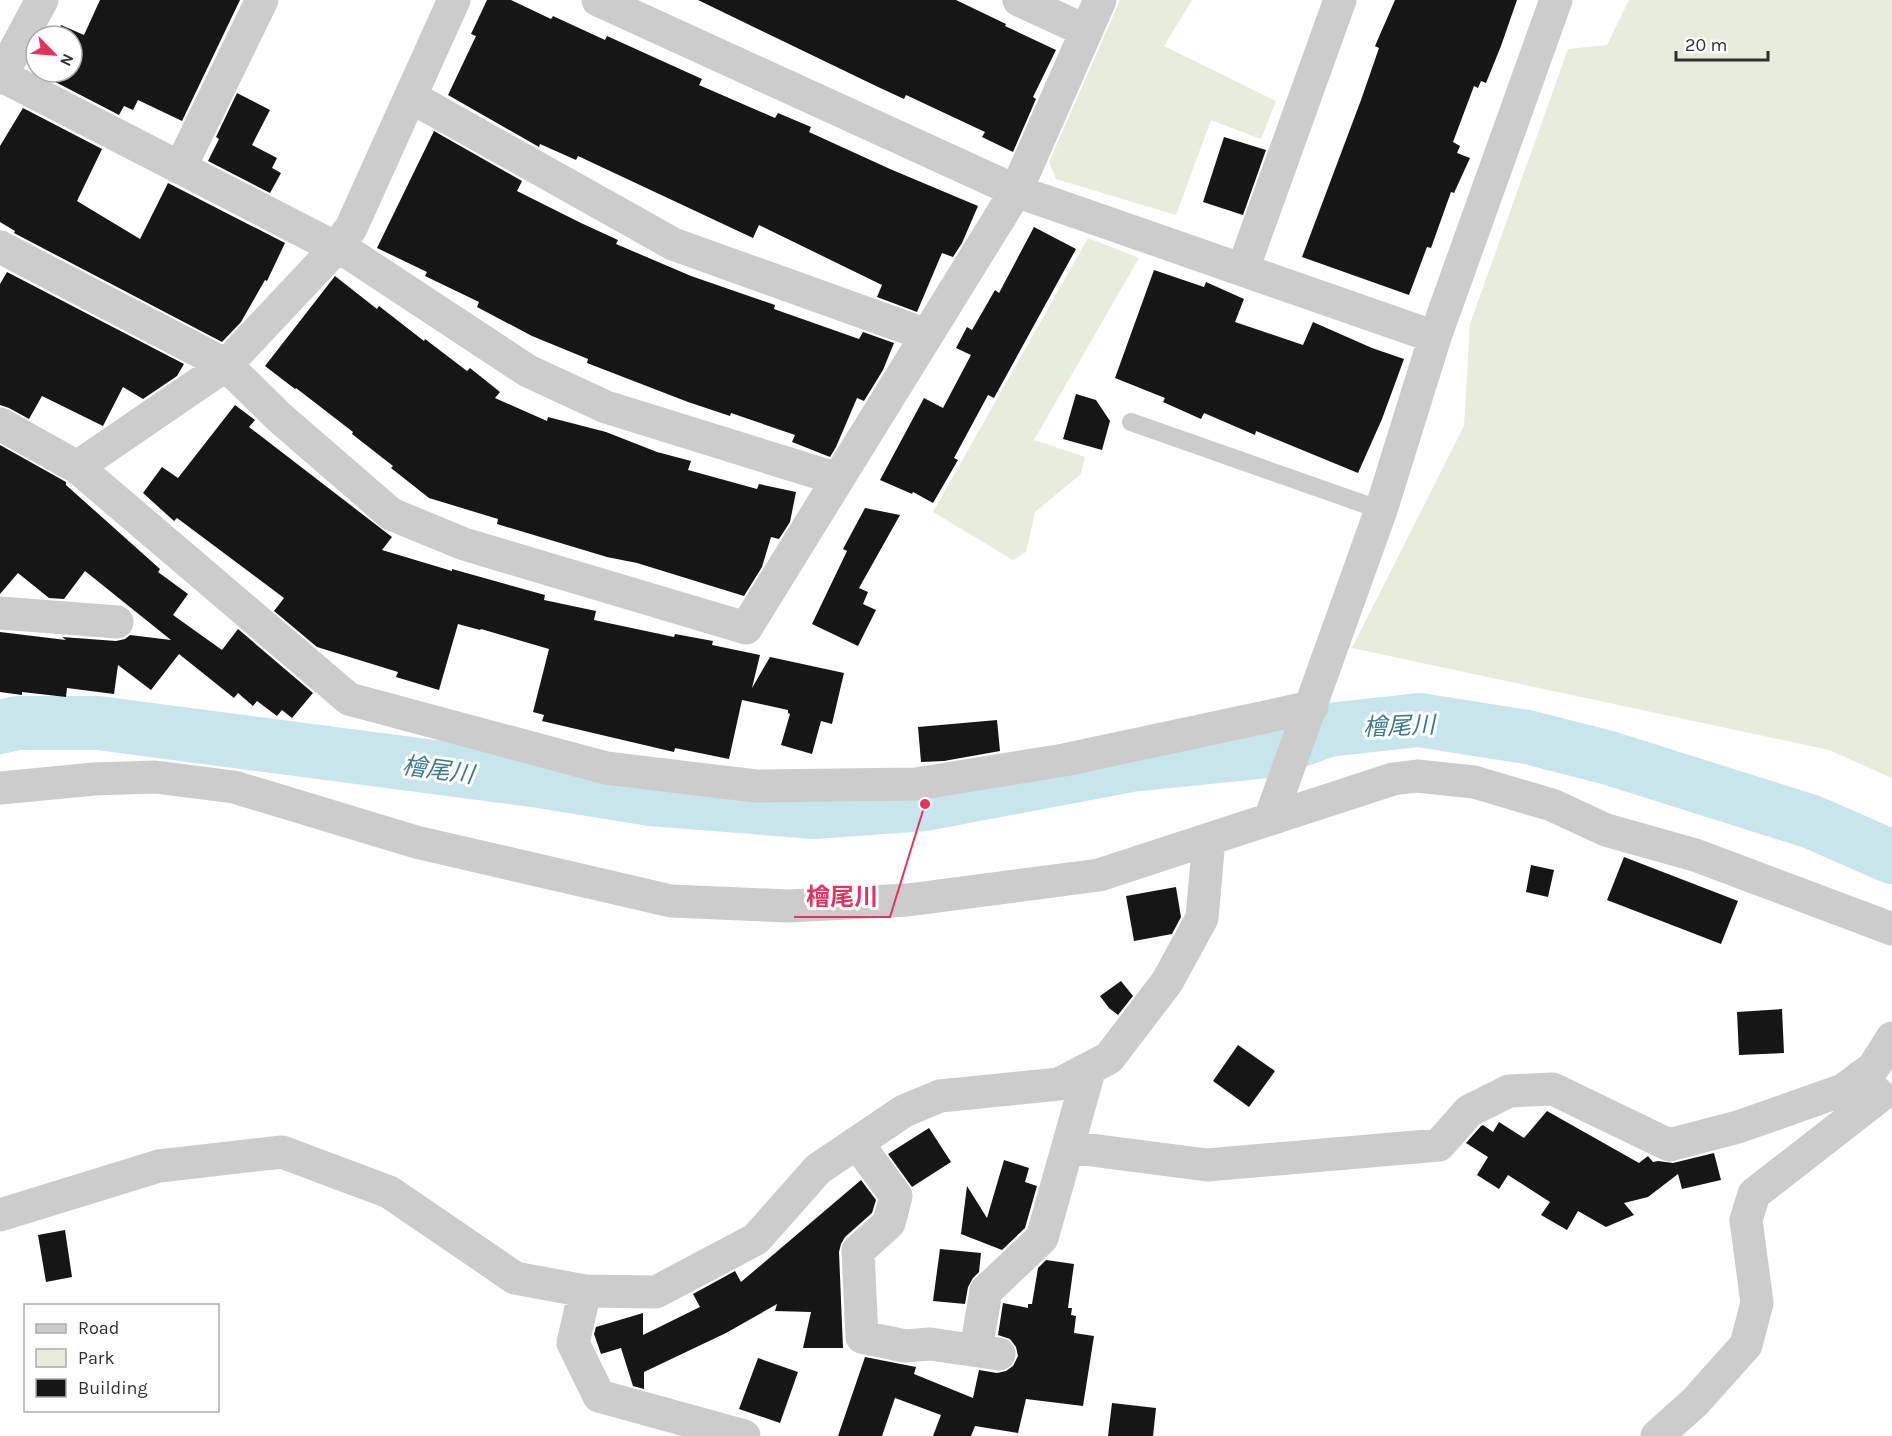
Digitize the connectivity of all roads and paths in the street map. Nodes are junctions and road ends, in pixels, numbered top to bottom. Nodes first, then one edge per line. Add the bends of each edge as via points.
1 (42, 0) edge
2 (262, 0) edge
3 (453, 0) edge
4 (598, 0) edge
5 (1019, 0) edge
6 (1100, 0) edge
7 (1340, 0) edge
8 (1556, 0) edge
9 (1086, 31) junction
10 (0, 76) edge
11 (411, 97) junction
12 (180, 168) junction
13 (1016, 191) junction
14 (0, 247) edge
15 (336, 248) junction
16 (1242, 269) junction
17 (927, 334) junction
18 (1435, 337) junction
19 (226, 365) junction
20 (1131, 422) dead end
21 (0, 424) edge
22 (77, 467) junction
23 (838, 479) junction
24 (1381, 510) junction
25 (0, 613) edge
26 (117, 622) dead end
27 (1312, 707) junction
28 (0, 788) edge
29 (1270, 819) junction
30 (1209, 839) junction
31 (1892, 929) edge
32 (1892, 1038) edge
33 (1090, 1068) junction
34 (1860, 1077) junction
35 (857, 1143) junction
36 (1068, 1147) junction
37 (0, 1215) edge
38 (585, 1291) junction
39 (744, 1436) edge
40 (1657, 1436) edge

1 - 10 street
2 - 12 street
3 - 11 street
4 - 13 street
5 - 9 street
6 - 9 street
7 - 16 street
8 - 18 street
9 - 13 street
10 - 12 street
11 - 15 street via 351,228
11 - 17 street via 673,244
12 - 15 street
13 - 16 street
13 - 17 street
14 - 19 street
15 - 19 street
15 - 23 street via 528,371 606,407
16 - 18 street
17 - 23 street
18 - 24 street
19 - 22 street
19 - 23 street via 279,417 391,514 464,544 746,628
20 - 24 lane
21 - 22 street
22 - 27 street via 349,699 606,768 756,786 916,784 1064,760
24 - 27 street
25 - 26 street
27 - 29 street
28 - 30 street via 155,777 234,787 416,842 671,901 776,906 908,900 1099,875
29 - 30 street
29 - 31 street via 1393,779 1417,776 1474,782 1552,805 1606,830 1695,855
30 - 33 street via 1202,918 1167,982 1109,1058
32 - 34 street via 1873,1068
33 - 35 street via 1059,1084 940,1096 904,1111
33 - 36 street
34 - 36 street via 1832,1094 1738,1127 1669,1145 1553,1089 1509,1091 1469,1111 1439,1145 1207,1165
34 - 40 street via 1880,1096 1754,1194 1746,1220 1757,1303 1746,1345 1695,1402
35 - 36 street via 896,1196 889,1223 858,1251 862,1337 905,1346 930,1344 988,1352 986,1291 1042,1238
35 - 38 street via 818,1169 756,1239 656,1292
37 - 38 street via 159,1166 282,1152 389,1192 515,1278
38 - 39 street via 573,1343 598,1396

